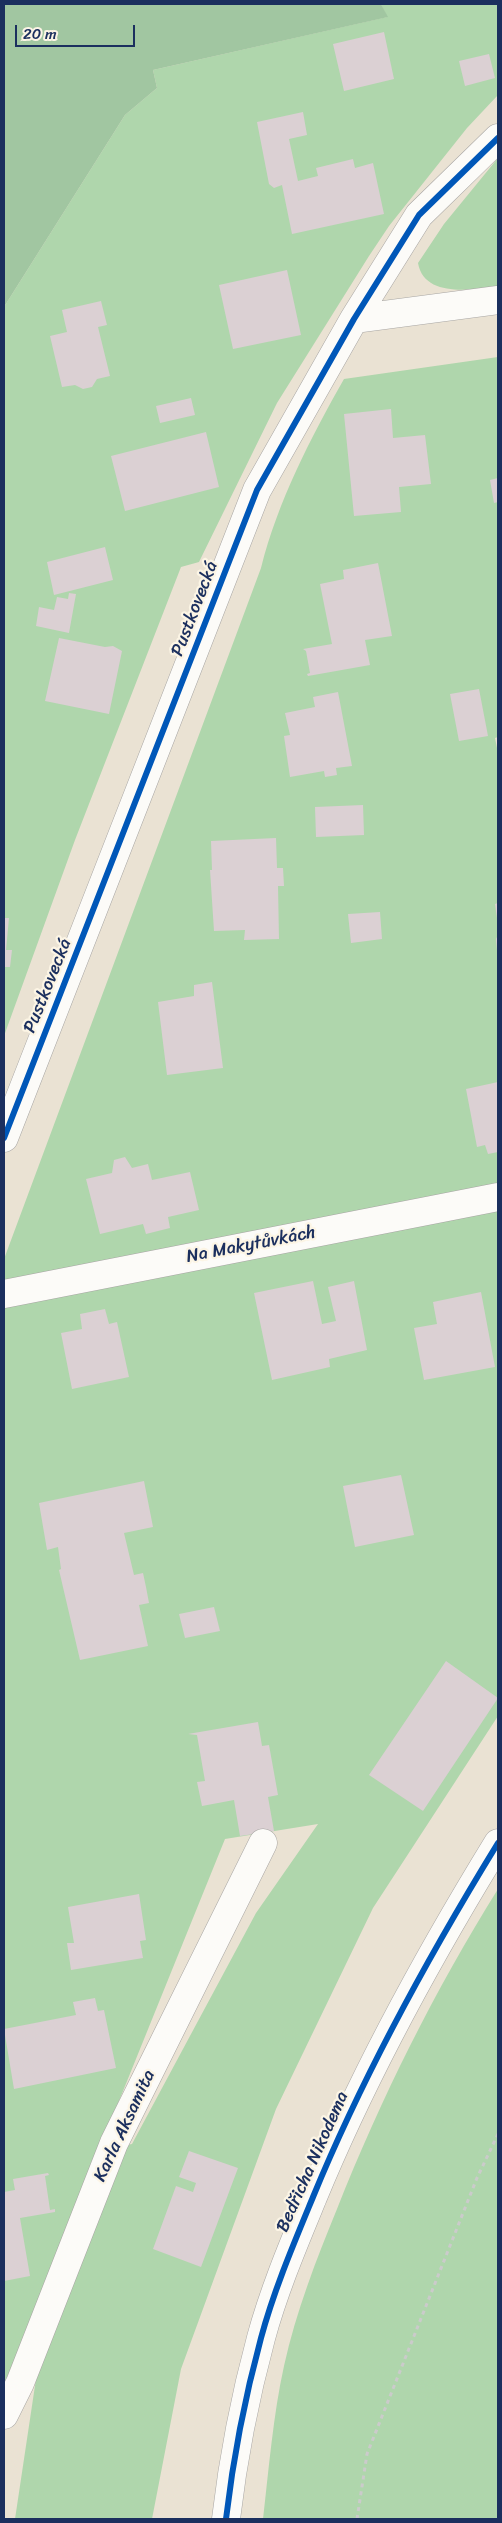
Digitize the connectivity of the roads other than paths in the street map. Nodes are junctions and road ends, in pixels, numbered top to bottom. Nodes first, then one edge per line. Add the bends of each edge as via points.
1 (498, 138) edge
2 (498, 300) edge
3 (354, 319) junction
4 (4, 1138) edge
5 (498, 1197) edge
6 (4, 1294) edge
7 (264, 1843) dead end
8 (498, 1843) edge
9 (4, 2415) edge
10 (226, 2519) edge

1 - 3 street, Pustkovecká via 420,216
2 - 3 street
3 - 4 street, Pustkovecká via 257,490
5 - 6 street, Na Makytůvkách
7 - 9 street, Karla Aksamita via 114,2142 20,2383
8 - 10 street, Bedřicha Nikodema via 393,2024 340,2131 290,2251 261,2337 242,2419

